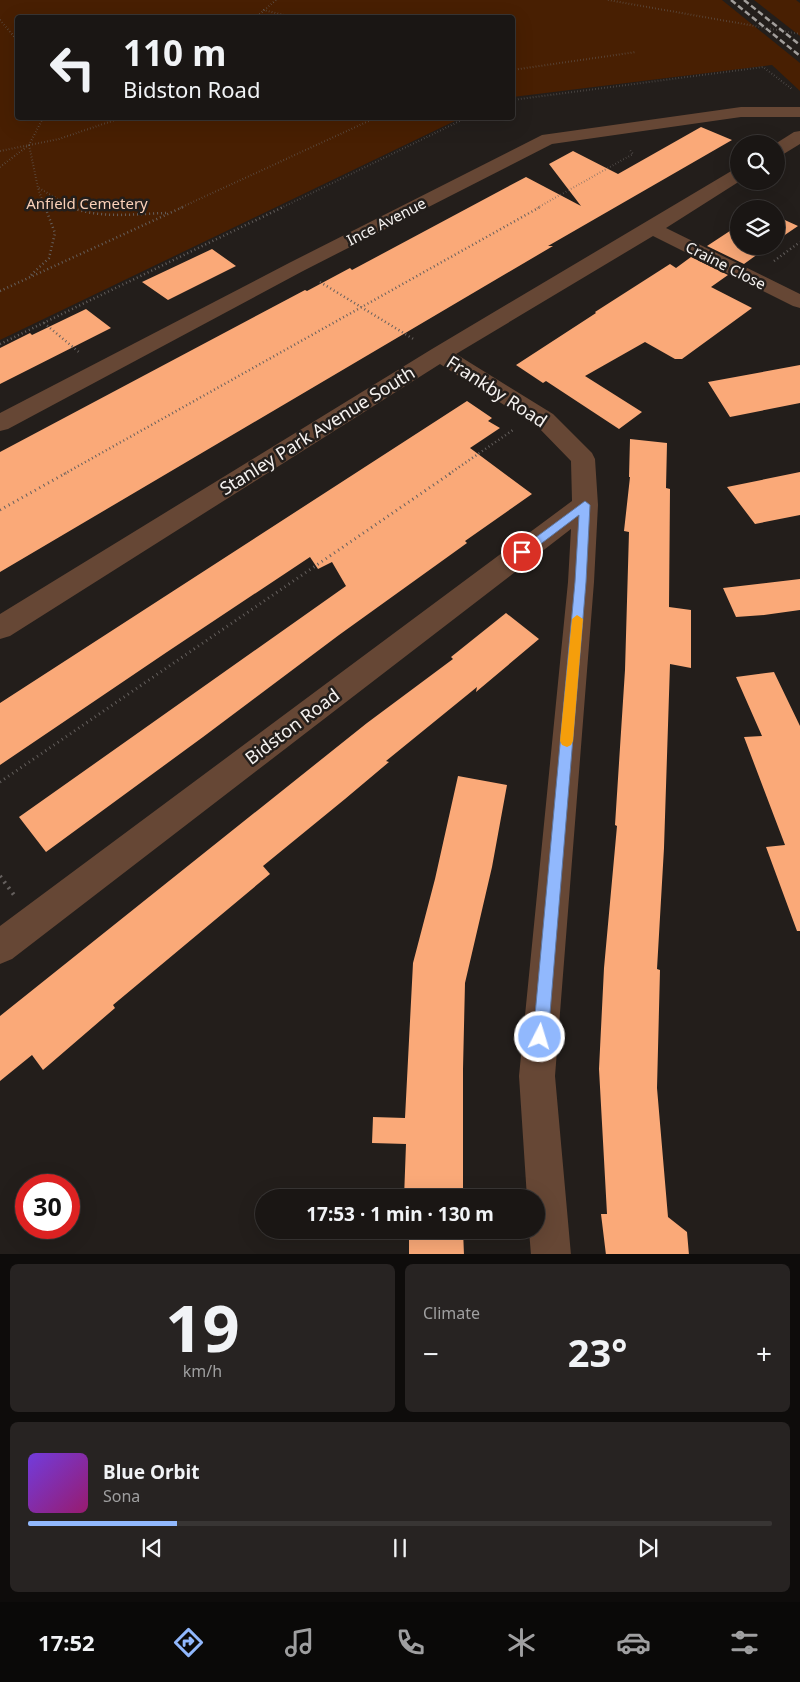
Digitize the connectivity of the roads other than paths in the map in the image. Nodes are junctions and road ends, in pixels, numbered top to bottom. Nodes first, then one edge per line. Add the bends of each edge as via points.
1 (800, 112) edge
2 (800, 136) edge
3 (785, 145) edge
4 (730, 180) edge
5 (652, 228) junction
6 (800, 302) edge
7 (440, 354) junction
8 (0, 423) edge
9 (585, 505) junction
10 (0, 628) edge
11 (0, 948) edge
12 (551, 1254) edge

1 - 8 street, Ince Avenue via 741,112 548,139
2 - 3 street
4 - 5 street, Stanley Park Avenue South
5 - 6 street, Craine Close
5 - 7 street, Stanley Park Avenue South
7 - 9 street, Frankby Road via 545,420 583,459
7 - 10 street, Stanley Park Avenue South
9 - 11 street, Bidston Road
9 - 12 street, Frankby Road via 537,1076

